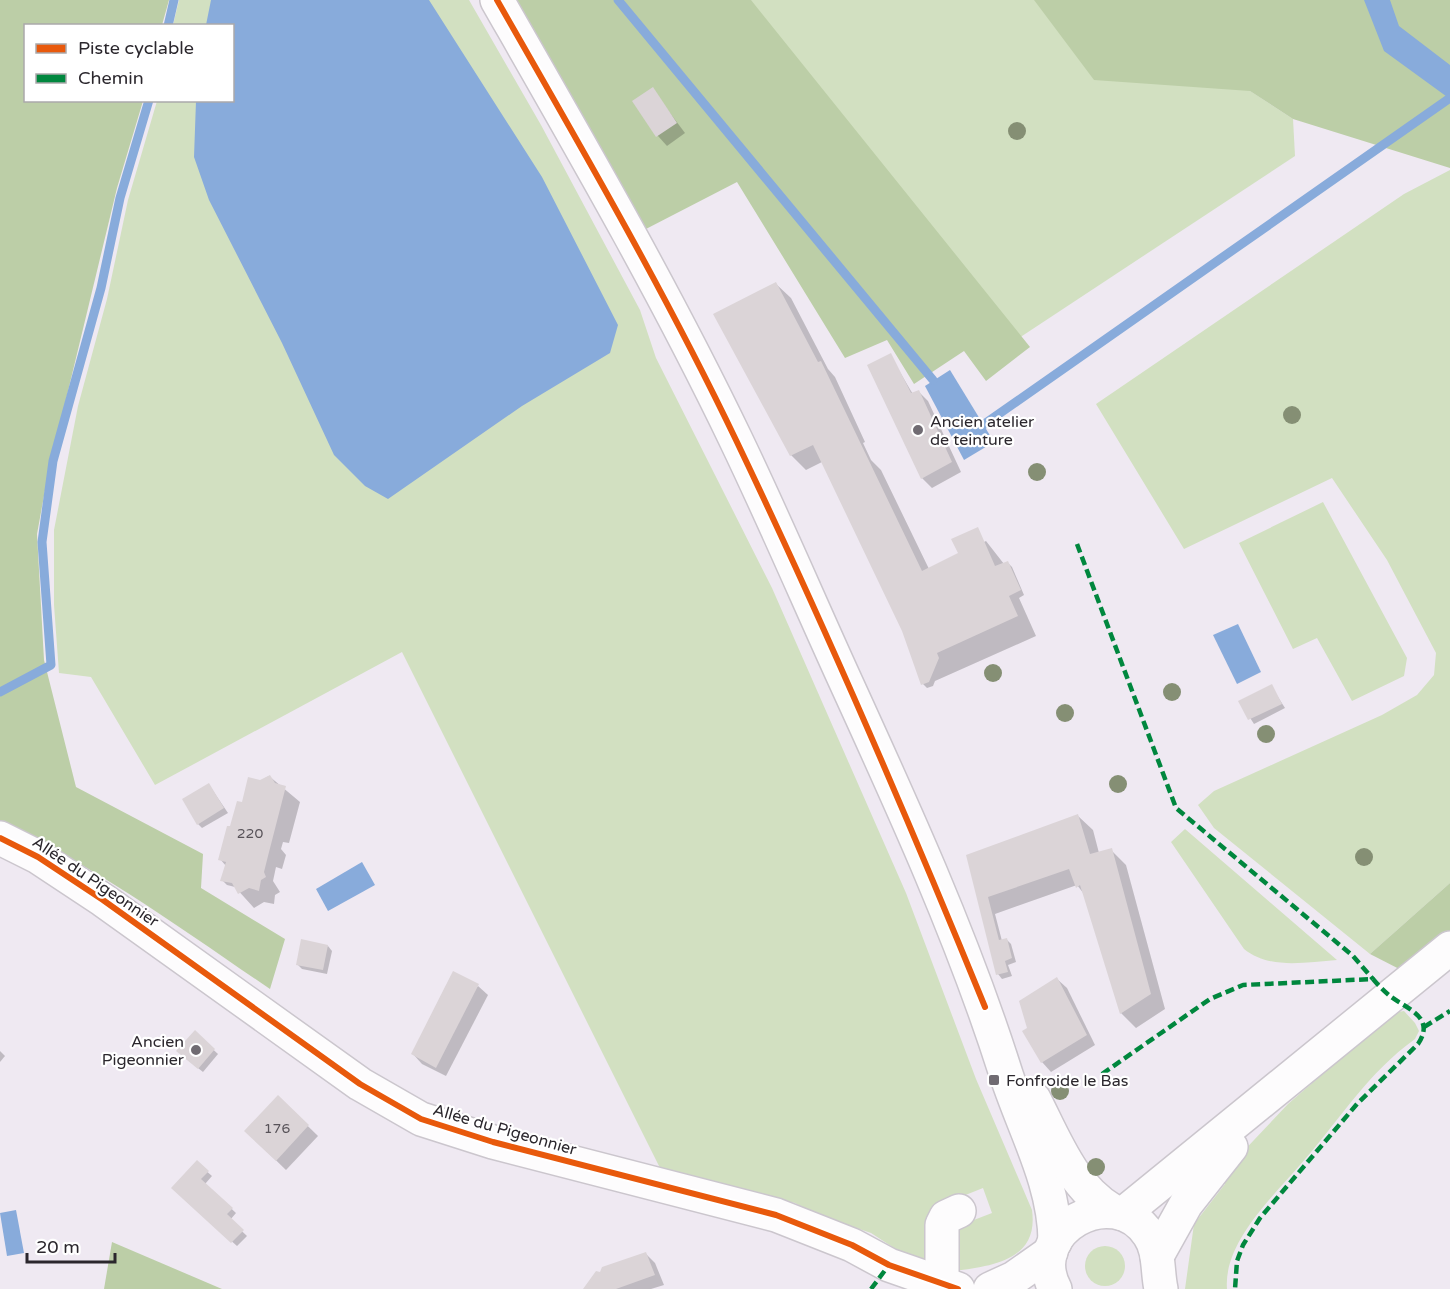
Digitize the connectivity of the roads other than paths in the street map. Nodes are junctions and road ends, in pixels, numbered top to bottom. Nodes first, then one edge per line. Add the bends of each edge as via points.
1 (497, 0) edge
2 (0, 838) edge
3 (1450, 948) edge
4 (985, 1007) junction
5 (1311, 1064) junction
6 (959, 1211) dead end
7 (1118, 1213) junction
8 (1053, 1247) junction
9 (1157, 1277) edge
10 (950, 1287) edge
11 (990, 1289) edge
12 (1055, 1289) edge

1 - 4 street via 611,201 736,439 901,803
2 - 10 street, Allée du Pigeonnier via 38,857 104,900 360,1084 421,1119 493,1143 776,1215
3 - 5 street
4 - 7 street via 1070,1168 1086,1192
4 - 8 street via 1012,1094 1046,1181 1055,1215
5 - 7 street
5 - 9 street via 1216,1164 1186,1204
6 - 10 street via 946,1217 942,1225
7 - 8 street via 1101,1211 1079,1217 1069,1223
7 - 9 street via 1149,1235
8 - 11 street via 1014,1278
8 - 12 street via 1050,1274

